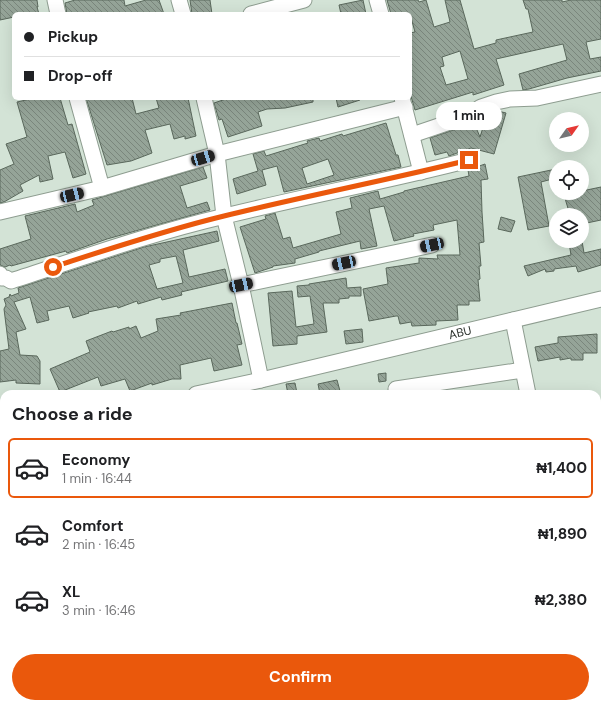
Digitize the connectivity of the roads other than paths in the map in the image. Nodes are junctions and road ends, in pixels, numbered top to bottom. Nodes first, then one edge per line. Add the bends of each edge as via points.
1 (55, 0) edge
2 (180, 0) edge
3 (304, 0) edge
4 (377, 0) edge
5 (253, 9) edge
6 (58, 12) edge
7 (183, 12) edge
8 (380, 12) edge
9 (601, 84) edge
10 (78, 100) edge
11 (204, 100) edge
12 (404, 102) edge
13 (412, 135) junction
14 (217, 154) junction
15 (469, 160) dead end
16 (421, 172) junction
17 (102, 188) junction
18 (0, 212) edge
19 (224, 216) junction
20 (432, 245) dead end
21 (2, 280) edge
22 (241, 285) junction
23 (601, 299) edge
24 (513, 320) junction
25 (523, 370) junction
26 (261, 380) junction
27 (396, 389) dead end
28 (215, 390) edge
29 (527, 390) edge

1 - 6 street
2 - 7 street
3 - 5 street
4 - 8 street
9 - 13 street via 537,98 496,102 481,107 468,116
10 - 17 street
11 - 14 street
12 - 13 street
12 - 14 street
13 - 16 street
14 - 17 street
14 - 19 street
15 - 16 street
16 - 19 street
17 - 18 street
19 - 21 street via 137,240 11,281
19 - 22 street
20 - 22 street
22 - 26 street
23 - 24 street, ABU
24 - 25 street
24 - 26 street, ABU
25 - 27 street
25 - 29 street
26 - 28 street, ABU

